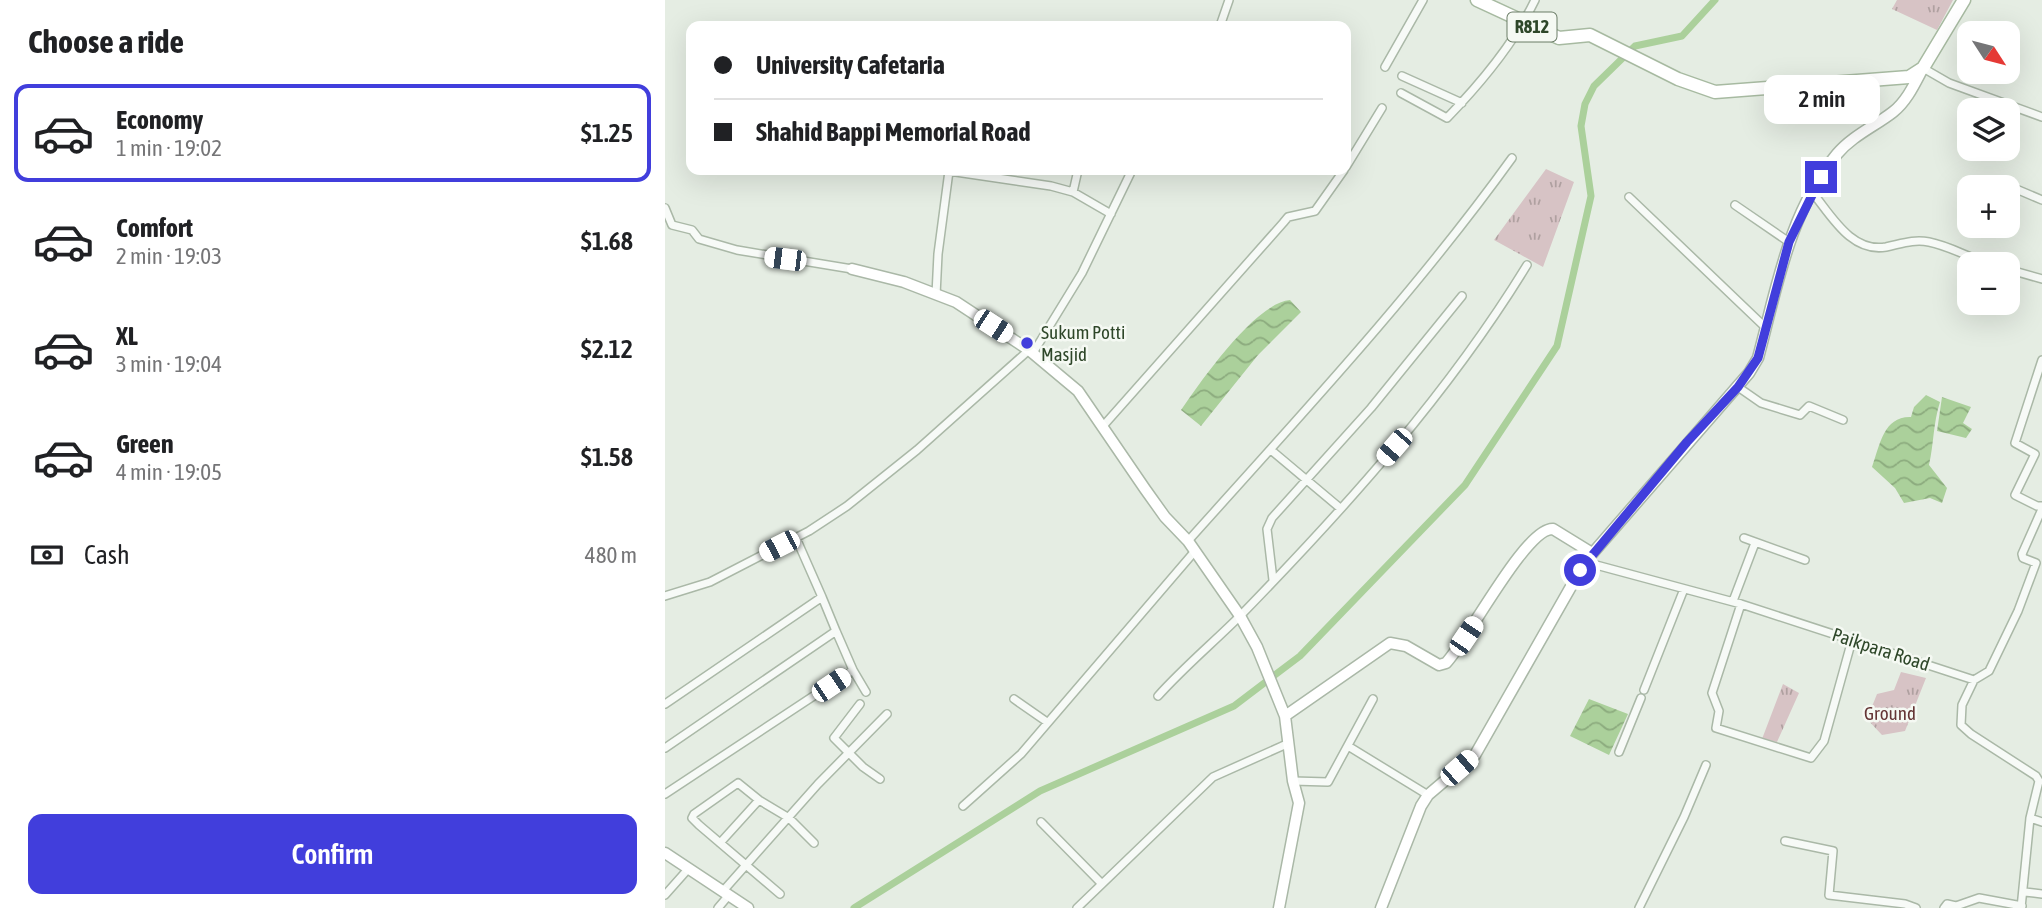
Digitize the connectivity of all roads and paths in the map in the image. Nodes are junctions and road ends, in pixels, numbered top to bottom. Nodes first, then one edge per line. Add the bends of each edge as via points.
1 (1229, 0) edge
2 (1423, 0) edge
3 (1477, 0) edge
4 (1535, 0) edge
5 (1964, 0) edge
6 (1222, 21) edge
7 (1524, 23) junction
8 (1385, 67) dead end
9 (1923, 68) junction
10 (1402, 76) dead end
11 (1401, 93) dead end
12 (1462, 103) junction
13 (1382, 108) dead end
14 (2042, 117) edge
15 (1351, 158) edge
16 (1512, 158) dead end
17 (948, 175) edge
18 (973, 175) edge
19 (1077, 175) edge
20 (1130, 175) edge
21 (1340, 175) edge
22 (2020, 191) edge
23 (1073, 192) junction
24 (1812, 192) junction
25 (1629, 197) dead end
26 (2042, 200) edge
27 (1735, 205) dead end
28 (665, 208) edge
29 (1111, 214) junction
30 (1789, 242) junction
31 (1957, 252) edge
32 (1527, 265) dead end
33 (852, 269) joint
34 (2020, 273) edge
35 (2042, 279) edge
36 (936, 295) junction
37 (1462, 296) dead end
38 (1766, 328) junction
39 (1031, 351) junction
40 (2042, 360) edge
41 (1738, 387) junction
42 (1843, 420) dead end
43 (1104, 425) junction
44 (1271, 450) junction
45 (1308, 480) junction
46 (2042, 507) edge
47 (1340, 508) junction
48 (796, 538) junction
49 (1744, 538) dead end
50 (1188, 541) junction
51 (1755, 543) junction
52 (1195, 551) junction
53 (1589, 558) junction
54 (1805, 560) dead end
55 (1273, 580) junction
56 (1684, 589) junction
57 (665, 596) edge
58 (822, 597) junction
59 (1737, 603) junction
60 (1240, 616) junction
61 (837, 631) junction
62 (1852, 640) junction
63 (853, 670) junction
64 (1974, 680) junction
65 (866, 692) dead end
66 (1158, 696) dead end
67 (1014, 699) dead end
68 (1373, 699) dead end
69 (665, 704) edge
70 (860, 704) dead end
71 (887, 714) dead end
72 (1286, 716) junction
73 (1047, 722) junction
74 (1289, 743) junction
75 (1348, 746) junction
76 (665, 748) edge
77 (1619, 752) dead end
78 (849, 753) junction
79 (1706, 765) dead end
80 (880, 779) dead end
81 (1293, 781) junction
82 (665, 794) edge
83 (1428, 795) junction
84 (759, 800) junction
85 (963, 806) dead end
86 (789, 818) junction
87 (2030, 818) junction
88 (1041, 822) dead end
89 (2042, 822) edge
90 (1785, 841) dead end
91 (720, 843) junction
92 (814, 843) dead end
93 (665, 853) edge
94 (745, 867) junction
95 (689, 868) junction
96 (1102, 884) junction
97 (2025, 892) junction
98 (726, 893) junction
99 (780, 894) dead end
100 (2042, 894) edge
101 (665, 895) edge
102 (2022, 907) edge
103 (718, 908) edge
104 (748, 908) edge
105 (1077, 908) edge
106 (1279, 908) edge
107 (1381, 908) edge
108 (1639, 908) edge
109 (1916, 908) edge
110 (1944, 908) edge

1 - 6 street
2 - 8 street
3 - 7 main road, R812
4 - 7 street
5 - 9 main road
7 - 9 main road, R812 via 1559,38 1590,35 1715,92 1895,80
7 - 12 street
9 - 14 street via 1949,83
9 - 24 street via 1901,105 1840,150
10 - 12 street
11 - 12 street via 1445,118
13 - 15 street
16 - 44 street via 1446,249
17 - 36 street
18 - 23 street
19 - 23 street
20 - 29 street
21 - 43 street via 1315,211 1283,223
22 - 26 street
23 - 29 street
24 - 30 street
24 - 31 street via 1861,244 1876,248 1928,242
25 - 38 street
27 - 30 street
28 - 33 street via 672,225 692,230 699,239 751,253
29 - 39 street via 1082,273
30 - 38 street
32 - 47 street via 1431,406
33 - 36 street
34 - 35 street
36 - 39 street via 956,302
37 - 45 street
38 - 41 street via 1758,358
39 - 43 street via 1079,391
39 - 48 street via 847,506
40 - 46 street via 2015,443 2035,454 2015,495
41 - 42 street via 1755,400 1787,411 1802,415 1811,407
41 - 53 street
43 - 50 street via 1151,499
44 - 45 street
44 - 50 street
45 - 47 street
45 - 55 street via 1267,529
46 - 64 street via 2022,554 2036,564 2023,600 1989,671
47 - 55 street
48 - 57 street via 710,582
48 - 58 street
49 - 51 street
50 - 52 street
51 - 54 street
51 - 59 street
52 - 60 street
52 - 73 street
53 - 56 street, Paikpara Road
53 - 72 street via 1546,528 1522,552 1446,663 1439,665 1406,646 1390,643
53 - 83 street via 1475,755
55 - 60 street
56 - 59 street, Paikpara Road
56 - 77 street
58 - 61 street
58 - 69 street
59 - 62 street, Paikpara Road
59 - 62 street via 1712,693 1719,711 1716,728 1728,732 1811,758 1824,741
60 - 66 street
60 - 72 street
61 - 63 street
61 - 76 street
62 - 64 street, Paikpara Road
63 - 65 street
63 - 82 street
64 - 87 street via 1962,705 1961,725 2038,778
67 - 73 street
68 - 75 street
70 - 78 street via 834,734
71 - 78 street
72 - 74 street
73 - 85 street via 1021,754
74 - 81 street
74 - 96 street via 1213,777
75 - 81 street via 1328,782
75 - 83 street
78 - 80 street
78 - 86 street
79 - 108 street
81 - 106 street via 1299,803
83 - 107 street
84 - 86 street
84 - 91 street
84 - 91 street via 738,783 694,814 692,818
86 - 92 street
86 - 94 street
87 - 89 street
87 - 97 street
88 - 96 street
90 - 109 street via 1833,851 1829,895
91 - 94 street
93 - 95 street
94 - 98 street
94 - 99 street
95 - 98 street
95 - 101 street
96 - 105 street
97 - 100 street
97 - 102 street
98 - 103 street
98 - 104 street
102 - 110 street via 1979,898

